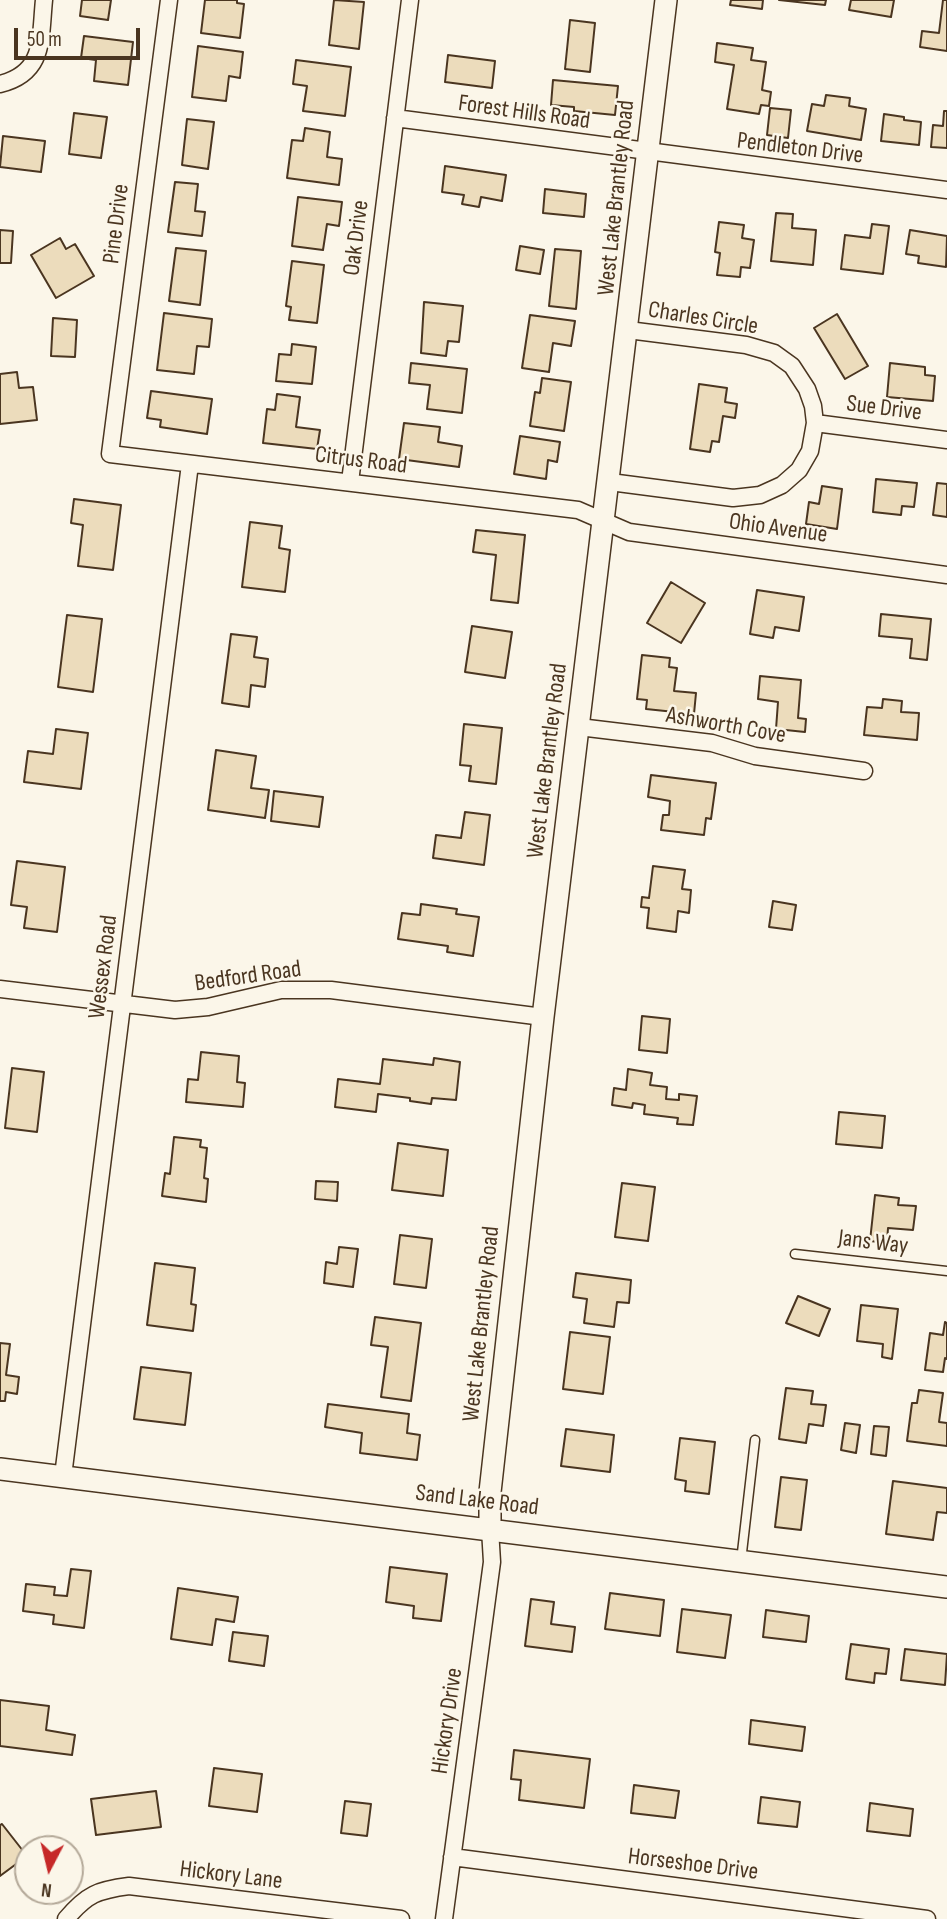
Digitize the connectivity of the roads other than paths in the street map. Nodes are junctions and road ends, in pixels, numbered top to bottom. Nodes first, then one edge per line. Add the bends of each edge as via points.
1 (44, 0) edge
2 (169, 0) edge
3 (410, 0) edge
4 (666, 0) edge
5 (8, 82) edge
6 (395, 118) junction
7 (648, 153) junction
8 (947, 190) edge
9 (628, 330) junction
10 (815, 423) junction
11 (947, 440) edge
12 (110, 454) joint
13 (190, 464) junction
14 (350, 482) junction
15 (610, 482) junction
16 (604, 522) junction
17 (947, 575) edge
18 (579, 727) junction
19 (864, 771) dead end
20 (0, 989) edge
21 (122, 1004) junction
22 (543, 1017) junction
23 (795, 1254) dead end
24 (947, 1271) edge
25 (755, 1440) dead end
26 (0, 1469) edge
27 (63, 1476) junction
28 (490, 1529) junction
29 (741, 1561) junction
30 (947, 1587) edge
31 (452, 1857) junction
32 (66, 1919) edge
33 (401, 1919) edge
34 (444, 1919) edge
35 (927, 1919) edge

1 - 5 street via 31,68
2 - 12 street, Pine Drive
3 - 6 street, Oak Drive
4 - 7 street, West Lake Brantley Road
6 - 7 street, Forest Hills Road
6 - 14 street, Oak Drive
7 - 8 street, Pendleton Drive
7 - 9 street, West Lake Brantley Road
9 - 10 street, Charles Circle via 747,345 774,353 792,366 807,389
9 - 15 street, West Lake Brantley Road
10 - 11 street, Sue Drive
10 - 15 street, Charles Circle via 810,451 799,470 760,495 733,498
12 - 13 street, Citrus Road
13 - 14 street, Citrus Road
13 - 21 street, Wessex Road
14 - 16 street, Citrus Road via 578,510
15 - 16 street, West Lake Brantley Road
16 - 17 street, Ohio Avenue via 629,532
16 - 18 street, West Lake Brantley Road
18 - 19 street, Ashworth Cove via 712,743 755,756
18 - 22 street, West Lake Brantley Road
20 - 21 street, Bedford Road
21 - 22 street, Bedford Road via 175,1010 281,990 331,990
21 - 27 street, Wessex Road
22 - 28 street, West Lake Brantley Road via 490,1492
23 - 24 lane, Jans Way
25 - 29 lane
26 - 27 street, Sand Lake Road
27 - 28 street, Sand Lake Road
28 - 29 street, Sand Lake Road
28 - 31 street, Hickory Drive via 492,1562
29 - 30 street, Sand Lake Road
31 - 34 street, Hickory Drive
31 - 35 street, Horseshoe Drive
32 - 33 street, Hickory Lane via 85,1899 130,1886

